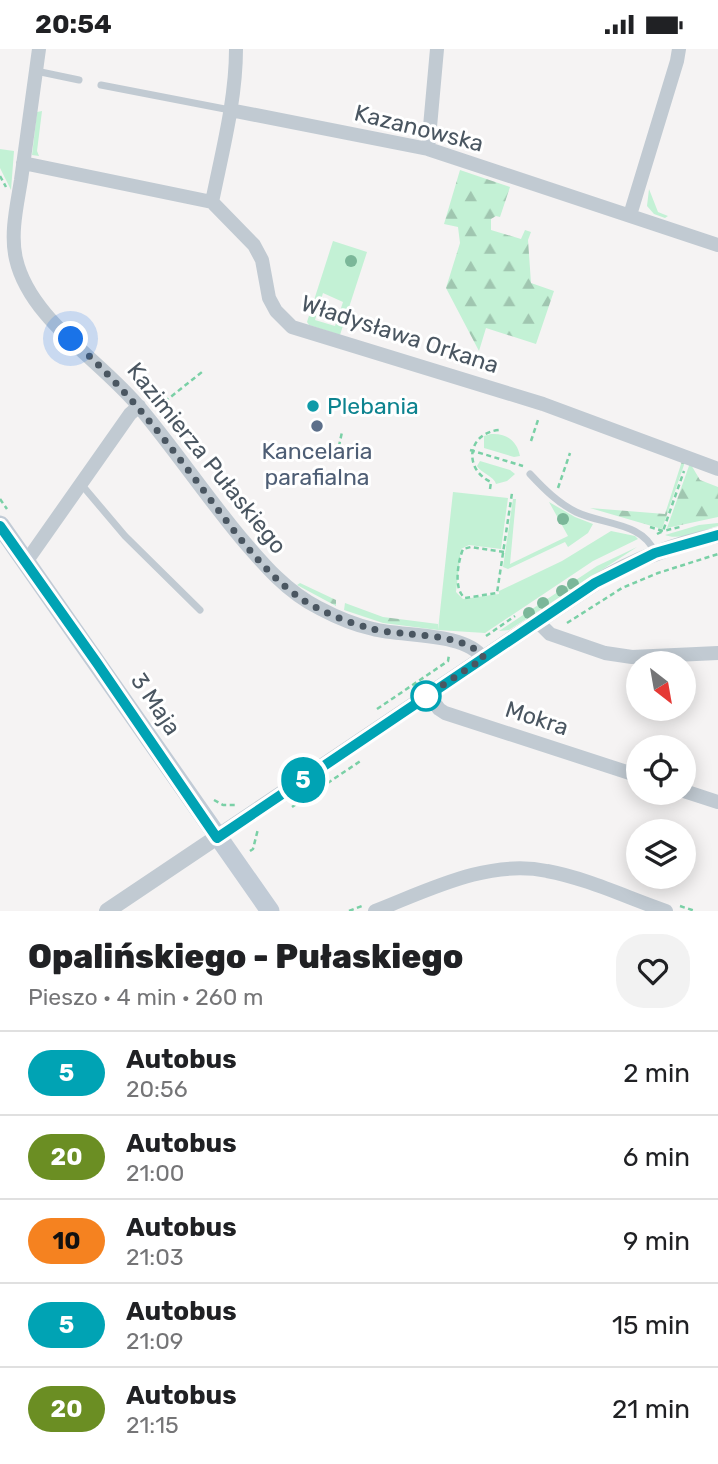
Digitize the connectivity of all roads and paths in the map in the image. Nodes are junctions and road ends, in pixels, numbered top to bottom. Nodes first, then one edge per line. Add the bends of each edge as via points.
1 (39, 49) edge
2 (236, 49) edge
3 (437, 49) edge
4 (679, 49) edge
5 (36, 71) junction
6 (79, 80) dead end
7 (101, 85) dead end
8 (230, 110) junction
9 (428, 149) junction
10 (23, 163) junction
11 (212, 202) junction
12 (630, 215) junction
13 (718, 245) edge
14 (202, 373) dead end
15 (143, 412) junction
16 (534, 429) dead end
17 (499, 430) dead end
18 (342, 432) dead end
19 (531, 441) dead end
20 (471, 451) junction
21 (570, 453) dead end
22 (337, 455) dead end
23 (694, 460) junction
24 (521, 466) dead end
25 (718, 469) edge
26 (530, 474) dead end
27 (718, 479) edge
28 (81, 484) junction
29 (558, 487) dead end
30 (490, 489) dead end
31 (512, 493) dead end
32 (0, 526) edge
33 (663, 531) dead end
34 (718, 535) edge
35 (504, 552) junction
36 (655, 553) junction
37 (718, 554) edge
38 (26, 562) junction
39 (200, 610) dead end
40 (538, 622) junction
41 (550, 634) junction
42 (445, 648) dead end
43 (718, 653) edge
44 (484, 658) junction
45 (428, 695) junction
46 (374, 712) dead end
47 (370, 754) dead end
48 (626, 772) edge
49 (206, 794) dead end
50 (696, 795) edge
51 (718, 802) edge
52 (244, 803) dead end
53 (285, 810) dead end
54 (217, 838) junction
55 (107, 911) edge
56 (270, 911) edge
57 (375, 911) edge
58 (666, 911) edge

1 - 5 street, Kazimierza Pułaskiego
2 - 8 street
3 - 9 street
4 - 12 street
5 - 6 lane
5 - 10 street, Kazimierza Pułaskiego
7 - 8 lane, Kazanowska
8 - 9 street, Kazanowska
8 - 11 street
9 - 12 street, Kazanowska
10 - 11 street
10 - 15 street, Kazimierza Pułaskiego via 14,248 22,276 41,310
11 - 23 street, Władysława Orkana via 254,245 262,260 271,304 292,327 543,404
12 - 13 street, Kazanowska
14 - 15 path
15 - 28 street via 130,414
15 - 44 street, Kazimierza Pułaskiego via 255,554 300,598 371,629 464,643
16 - 19 path
17 - 20 path via 480,436
18 - 22 path
20 - 24 path
20 - 30 path via 473,464 491,482
21 - 29 path
23 - 25 street, Władysława Orkana
23 - 27 street, Władysława Orkana via 704,474
23 - 33 path
26 - 36 lane via 576,512 640,533
28 - 38 street
28 - 39 lane
31 - 35 path
32 - 38 main road, 3 Maja
34 - 36 street
35 - 35 path via 497,593 461,596 457,589 463,549
36 - 40 street via 615,571
37 - 41 path via 622,588
38 - 54 main road, 3 Maja
40 - 41 street
40 - 44 street
41 - 43 street via 632,657
42 - 46 path via 448,661
44 - 45 street
45 - 48 street, Mokra via 445,713
45 - 54 street
47 - 53 path
49 - 52 path via 223,805
50 - 51 street
54 - 55 street
54 - 56 main road, 3 Maja
57 - 58 street via 469,876 514,869 548,871

